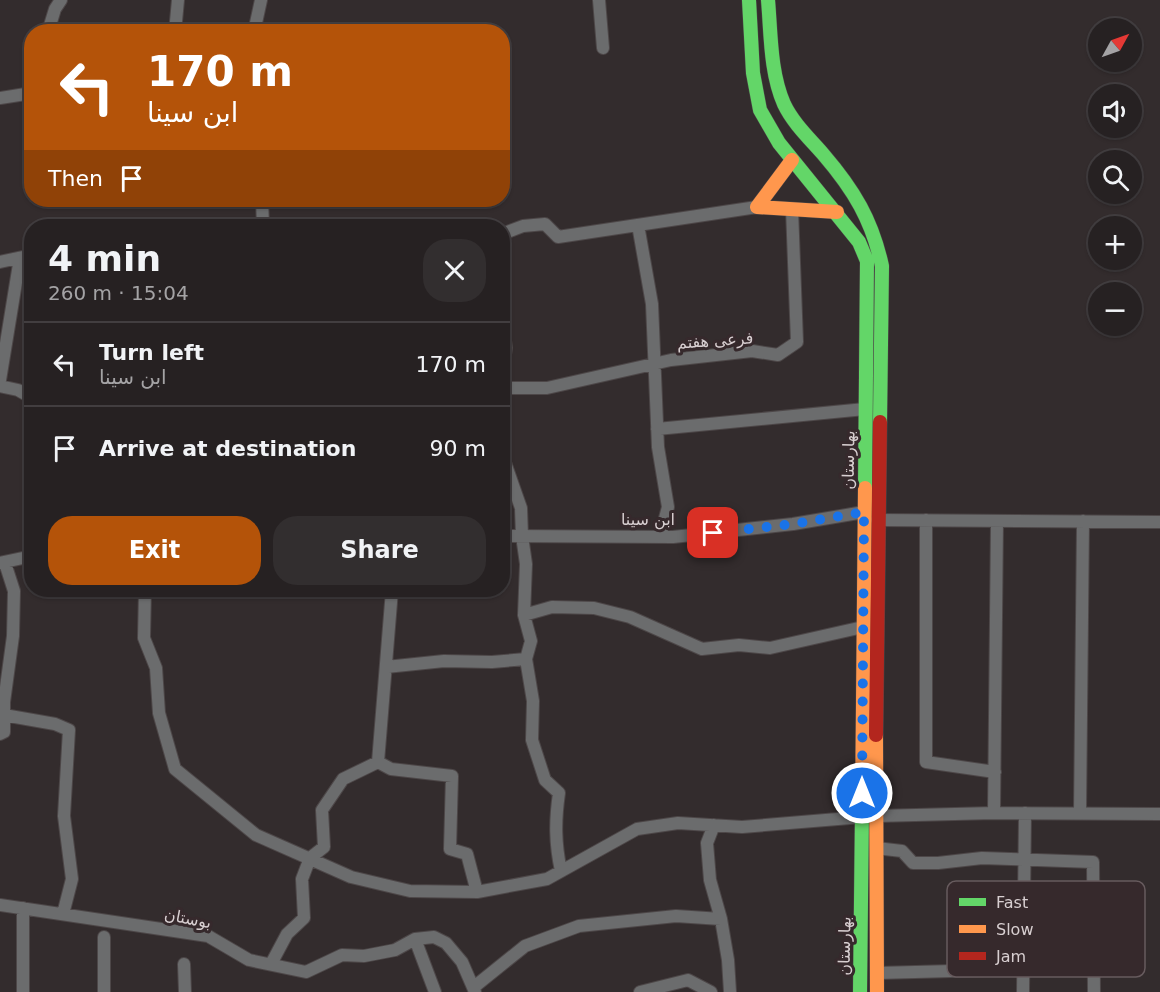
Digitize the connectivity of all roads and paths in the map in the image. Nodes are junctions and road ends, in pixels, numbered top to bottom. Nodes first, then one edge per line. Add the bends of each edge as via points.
1 (61, 0) edge
2 (178, 0) edge
3 (261, 0) edge
4 (599, 0) edge
5 (749, 0) edge
6 (768, 0) edge
7 (50, 24) edge
8 (176, 24) edge
9 (256, 24) edge
10 (603, 48) dead end
11 (24, 94) edge
12 (0, 98) edge
13 (792, 160) junction
14 (757, 207) junction
15 (792, 209) junction
16 (837, 212) junction
17 (638, 225) junction
18 (510, 231) edge
19 (24, 256) edge
20 (0, 262) edge
21 (24, 266) edge
22 (655, 363) junction
23 (0, 380) edge
24 (0, 386) edge
25 (510, 388) edge
26 (24, 393) edge
27 (865, 409) junction
28 (657, 429) junction
29 (510, 477) edge
30 (864, 512) junction
31 (878, 520) junction
32 (926, 520) junction
33 (997, 521) junction
34 (1083, 522) junction
35 (1160, 522) edge
36 (510, 536) edge
37 (522, 536) junction
38 (660, 537) junction
39 (24, 558) edge
40 (3, 563) edge
41 (145, 597) edge
42 (391, 597) edge
43 (525, 615) junction
44 (863, 627) junction
45 (526, 659) junction
46 (386, 667) junction
47 (2, 702) edge
48 (4, 715) junction
49 (0, 734) edge
50 (378, 762) junction
51 (995, 772) junction
52 (994, 813) junction
53 (1026, 813) junction
54 (1080, 813) junction
55 (1160, 814) edge
56 (869, 816) junction
57 (714, 825) junction
58 (876, 848) junction
59 (310, 858) junction
60 (1025, 859) junction
61 (561, 871) junction
62 (1025, 881) edge
63 (1093, 881) edge
64 (477, 892) junction
65 (861, 899) junction
66 (876, 902) junction
67 (0, 905) edge
68 (23, 908) junction
69 (63, 914) junction
70 (721, 919) junction
71 (104, 937) dead end
72 (415, 939) junction
73 (184, 964) dead end
74 (271, 964) junction
75 (947, 971) edge
76 (877, 973) junction
77 (1094, 977) edge
78 (474, 990) edge
79 (23, 992) edge
80 (104, 992) edge
81 (185, 992) edge
82 (435, 992) edge
83 (640, 992) edge
84 (711, 992) edge
85 (730, 992) edge
86 (860, 992) edge
87 (877, 992) edge
88 (1094, 992) edge

1 - 7 street
2 - 8 street
3 - 9 street
4 - 10 street
5 - 13 street, بهارستان via 753,73 760,110
6 - 31 street, بهارستان via 777,82 784,105 854,193 877,241 882,266
11 - 12 street
13 - 14 street
13 - 16 street, بهارستان
14 - 15 street
14 - 17 street
15 - 16 street
15 - 22 street, فرعی هفتم via 797,342 778,354 752,351
16 - 27 street, بهارستان via 860,242 867,261
17 - 18 street via 558,237 545,224
17 - 22 street via 652,304
19 - 20 street
21 - 23 street
22 - 25 street, فرعی هفتم via 547,388
22 - 28 street
24 - 26 street
27 - 28 street
27 - 30 street, بهارستان
28 - 38 street via 668,507
29 - 37 street via 521,508
30 - 38 street, ابن سینا via 793,524
30 - 44 street, بهارستان
31 - 32 street
31 - 56 street, بهارستان
32 - 33 street
32 - 51 street via 926,762
33 - 34 street
33 - 51 street
34 - 35 street
34 - 54 street
36 - 37 street, ابن سینا
37 - 38 street, ابن سینا
37 - 43 street
39 - 40 street
40 - 47 street via 14,591 13,636
41 - 59 street via 144,638 156,668 159,713 175,769 256,835
42 - 46 street
43 - 44 street via 552,608 594,608 630,617 702,649 739,645 770,648
43 - 45 street via 531,641
44 - 56 street, بهارستان
45 - 46 street
45 - 61 street via 533,701 532,740 545,780 559,793 555,822
46 - 50 street
47 - 48 street
48 - 49 street via 4,732
48 - 69 street via 69,730 64,816 72,879
50 - 59 street via 343,778 322,810 324,847
50 - 64 street via 392,770 452,776 450,849 466,854
51 - 52 street
52 - 53 street
52 - 56 street
53 - 54 street
53 - 60 street
54 - 55 street
56 - 57 street via 742,827
56 - 58 street, بهارستان
56 - 65 street, بهارستان
57 - 61 street via 678,823 637,829
57 - 70 street via 707,843 710,880
58 - 60 street via 902,850 913,863
58 - 66 street, بهارستان
59 - 64 street via 351,877 410,891
59 - 74 street via 302,879 304,918 287,934
60 - 62 street
60 - 63 street via 1093,862
61 - 64 street via 547,879
65 - 66 street
65 - 86 street, بهارستان
66 - 76 street, بهارستان
67 - 68 street, بوستان
68 - 69 street, بوستان
68 - 79 street
69 - 74 street, بوستان via 208,936 249,960
70 - 78 street via 676,916 579,926 525,946
70 - 85 street
71 - 80 street
72 - 74 street, بوستان via 395,950 364,956 342,955 306,972
72 - 78 street via 434,937 446,943 462,962
72 - 82 street
73 - 81 street
75 - 76 street
76 - 87 street, بهارستان
77 - 88 street
83 - 84 street via 688,980

